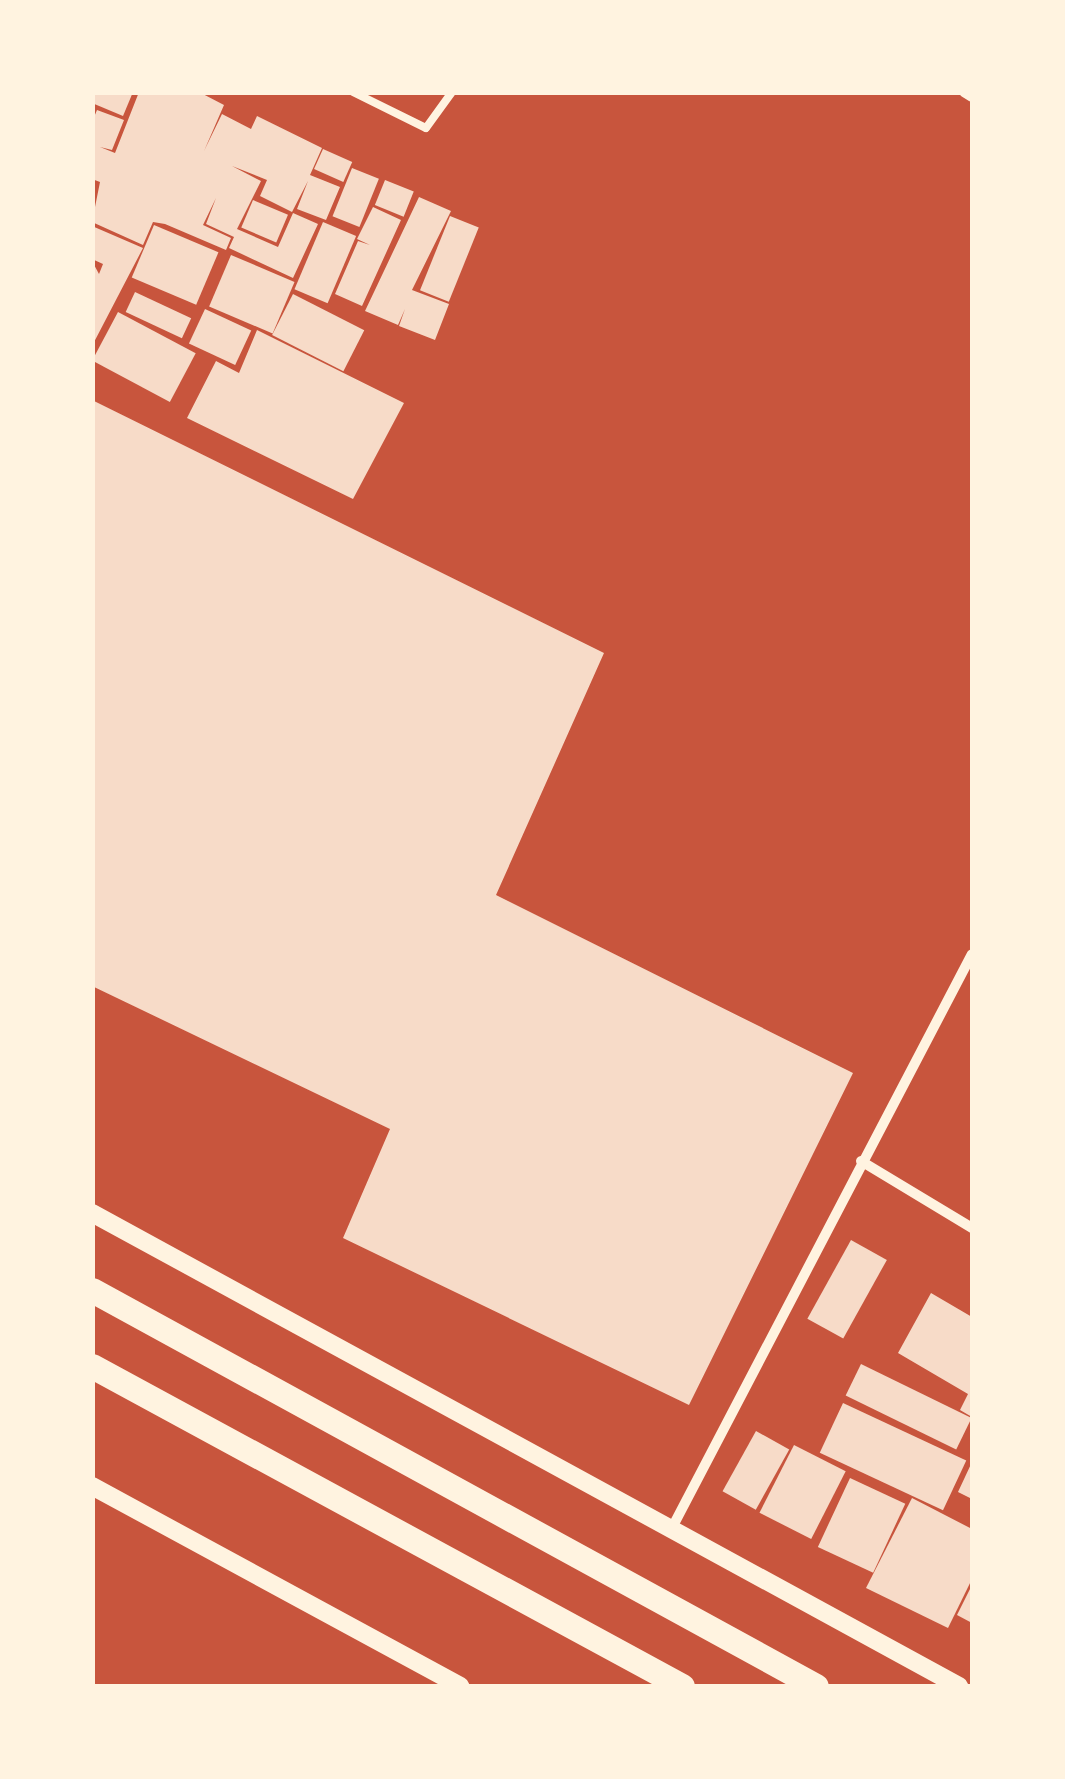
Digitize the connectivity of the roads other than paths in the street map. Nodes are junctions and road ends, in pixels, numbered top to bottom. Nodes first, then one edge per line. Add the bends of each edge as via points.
1 (353, 92) edge
2 (452, 92) edge
3 (964, 92) edge
4 (972, 97) edge
5 (972, 954) edge
6 (861, 1161) junction
7 (92, 1213) edge
8 (972, 1228) edge
9 (92, 1290) edge
10 (92, 1366) edge
11 (92, 1486) edge
12 (674, 1524) junction
13 (460, 1686) edge
14 (682, 1686) edge
15 (816, 1686) edge
16 (959, 1686) edge

1 - 2 lane via 426,128
3 - 4 street
5 - 6 street
6 - 8 street
6 - 12 street
7 - 12 street
9 - 15 main road
10 - 14 main road
11 - 13 street
12 - 16 street

